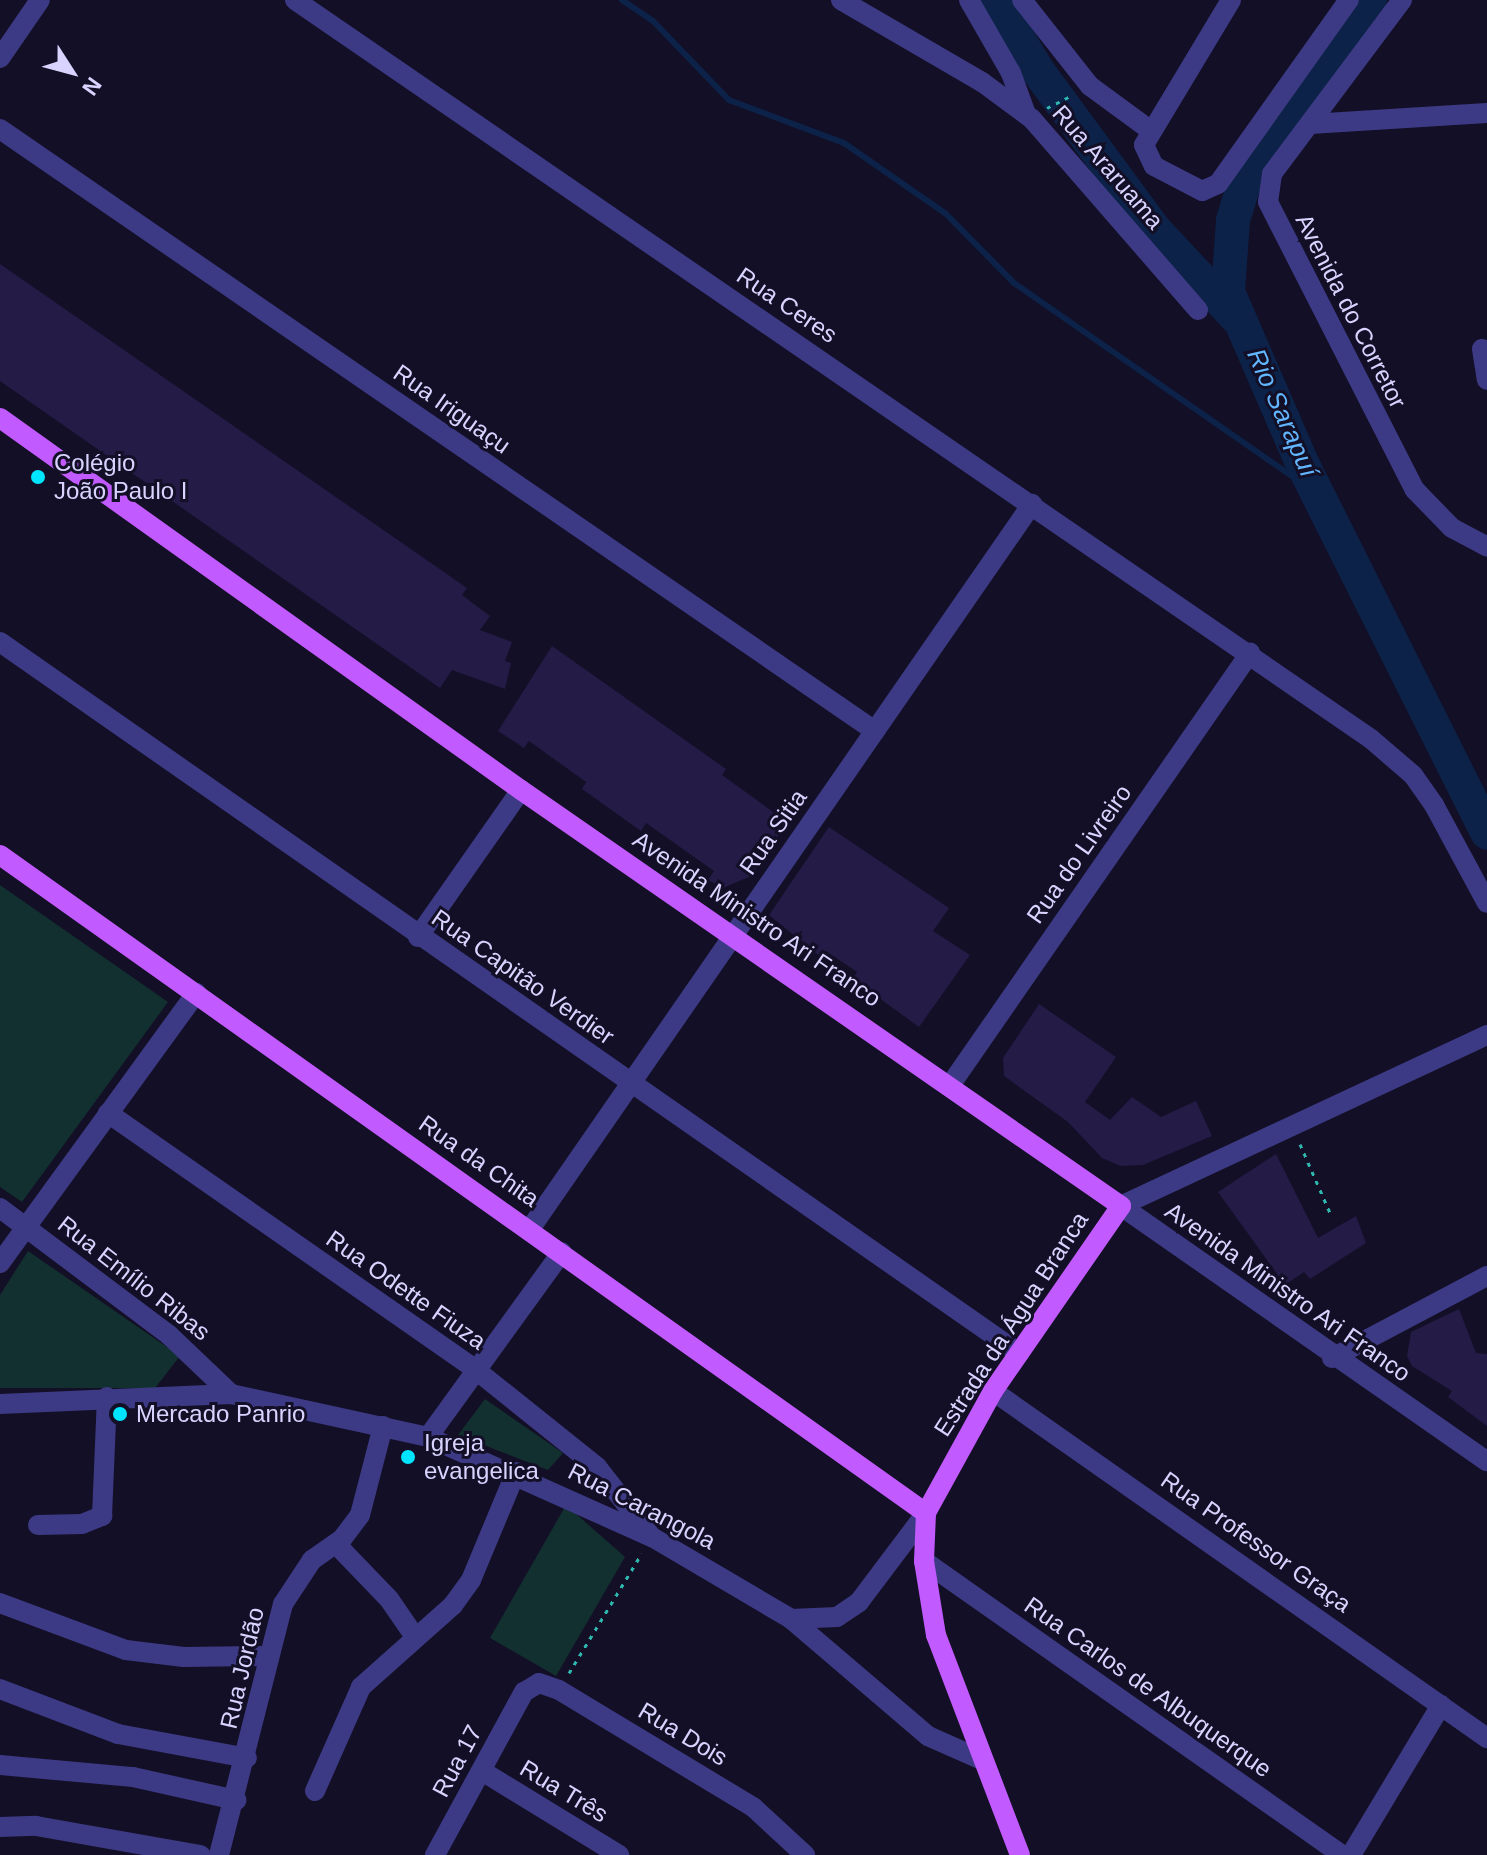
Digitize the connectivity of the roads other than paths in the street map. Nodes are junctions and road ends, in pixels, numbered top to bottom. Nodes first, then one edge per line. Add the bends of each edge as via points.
1 (40, 0) edge
2 (295, 0) edge
3 (841, 0) edge
4 (969, 0) edge
5 (1022, 0) edge
6 (1231, 0) edge
7 (1349, 0) edge
8 (1402, 0) edge
9 (0, 58) edge
10 (1036, 112) junction
11 (1487, 113) edge
12 (1310, 124) junction
13 (0, 129) edge
14 (1150, 130) junction
15 (1198, 310) dead end
16 (1482, 349) dead end
17 (1487, 380) edge
18 (0, 418) edge
19 (1032, 504) junction
20 (1487, 547) edge
21 (0, 642) edge
22 (1250, 653) junction
23 (875, 731) junction
24 (521, 790) junction
25 (0, 855) edge
26 (1487, 903) edge
27 (734, 934) junction
28 (418, 937) junction
29 (196, 993) junction
30 (1487, 1035) edge
31 (631, 1083) junction
32 (951, 1084) junction
33 (108, 1113) junction
34 (1121, 1206) junction
35 (0, 1208) edge
36 (27, 1227) junction
37 (530, 1229) junction
38 (562, 1252) junction
39 (0, 1263) edge
40 (1487, 1276) edge
41 (1019, 1353) junction
42 (1332, 1358) junction
43 (476, 1370) junction
44 (993, 1391) junction
45 (231, 1394) junction
46 (107, 1397) junction
47 (0, 1404) edge
48 (383, 1426) junction
49 (428, 1437) junction
50 (1487, 1461) edge
51 (516, 1472) junction
52 (926, 1513) junction
53 (38, 1525) dead end
54 (651, 1536) junction
55 (336, 1544) junction
56 (924, 1561) junction
57 (0, 1603) edge
58 (791, 1619) junction
59 (415, 1637) junction
60 (267, 1656) junction
61 (0, 1689) edge
62 (559, 1690) joint
63 (1441, 1705) junction
64 (1487, 1738) edge
65 (247, 1758) junction
66 (980, 1759) junction
67 (0, 1765) edge
68 (482, 1771) junction
69 (315, 1791) dead end
70 (236, 1800) junction
71 (0, 1827) edge
72 (200, 1855) edge
73 (219, 1855) edge
74 (435, 1855) edge
75 (619, 1855) edge
76 (805, 1855) edge
77 (1020, 1855) edge
78 (1342, 1855) edge
79 (1351, 1855) edge

1 - 9 street
2 - 19 street, Rua Ceres
3 - 10 street, Rua Araruama
4 - 10 street
5 - 14 street via 1090,86
6 - 14 street
7 - 14 street via 1211,190 1195,189 1154,166 1144,151
8 - 12 street, Avenida do Corretor
10 - 15 street, Rua Araruama
11 - 12 street
12 - 20 street, Avenida do Corretor via 1272,174 1268,202 1415,490 1452,528
13 - 23 street, Rua Iriguaçu
16 - 17 street
18 - 24 main road, Avenida Ministro Ari Franco
19 - 22 street, Rua Ceres
19 - 23 street, Rua Sitia
21 - 28 street, Rua Capitão Verdier
22 - 26 street, Rua Ceres via 1413,775
22 - 32 street, Rua do Livreiro
23 - 27 street, Rua Sitia
24 - 27 main road, Avenida Ministro Ari Franco
24 - 28 street
25 - 29 main road, Rua da Chita
27 - 31 street, Rua Sitia
27 - 32 main road, Avenida Ministro Ari Franco
28 - 31 street, Rua Capitão Verdier
29 - 33 street
29 - 37 main road, Rua da Chita
30 - 34 street, Estrada da Água Branca
31 - 37 street, Rua Sitia
31 - 41 street, Rua Capitão Verdier
32 - 34 main road, Avenida Ministro Ari Franco
33 - 36 street
33 - 43 street, Rua Odette Fiuza
34 - 41 main road, Estrada da Água Branca
34 - 42 street, Avenida Ministro Ari Franco
35 - 36 street, Rua Emílio Ribas
36 - 39 street
36 - 45 street, Rua Emílio Ribas via 169,1335
37 - 38 main road, Rua da Chita
38 - 43 street
38 - 52 main road, Rua da Chita
40 - 42 street
41 - 44 main road, Estrada da Água Branca
42 - 50 street, Avenida Ministro Ari Franco
43 - 49 street
43 - 54 street, Rua Odette Fiuza via 597,1467
44 - 52 main road, Estrada da Água Branca
44 - 63 street, Rua Professor Graça
45 - 46 street, Rua Carangola
45 - 48 street, Rua Carangola
46 - 47 street, Rua Carangola
46 - 53 street via 102,1516 82,1524
48 - 49 street, Rua Carangola
48 - 55 street, Rua Jordão via 360,1515
49 - 51 street, Rua Carangola
51 - 54 street, Rua Carangola
51 - 59 street via 471,1580 453,1605
52 - 56 main road, Estrada da Água Branca
52 - 58 street via 859,1602 837,1617
54 - 58 street, Rua Carangola
55 - 59 street via 389,1599
55 - 60 street, Rua Jordão via 312,1560 295,1582
56 - 66 main road, Estrada da Água Branca via 936,1635
56 - 78 street, Rua Carlos de Albuquerque
57 - 60 street via 126,1650 184,1657
58 - 66 street, Rua Carangola via 928,1736
59 - 69 street via 361,1687
60 - 65 street, Rua Jordão
61 - 65 street via 118,1734
62 - 68 street, Rua 17 via 539,1683 524,1692
62 - 76 street, Rua Dois via 753,1807
63 - 64 street, Rua Professor Graça
63 - 79 street
65 - 70 street, Rua Jordão
66 - 77 main road, Estrada da Água Branca
67 - 70 street via 133,1777
68 - 74 street, Rua 17
68 - 75 street, Rua Três
70 - 73 street, Rua Jordão
71 - 72 street via 36,1826

